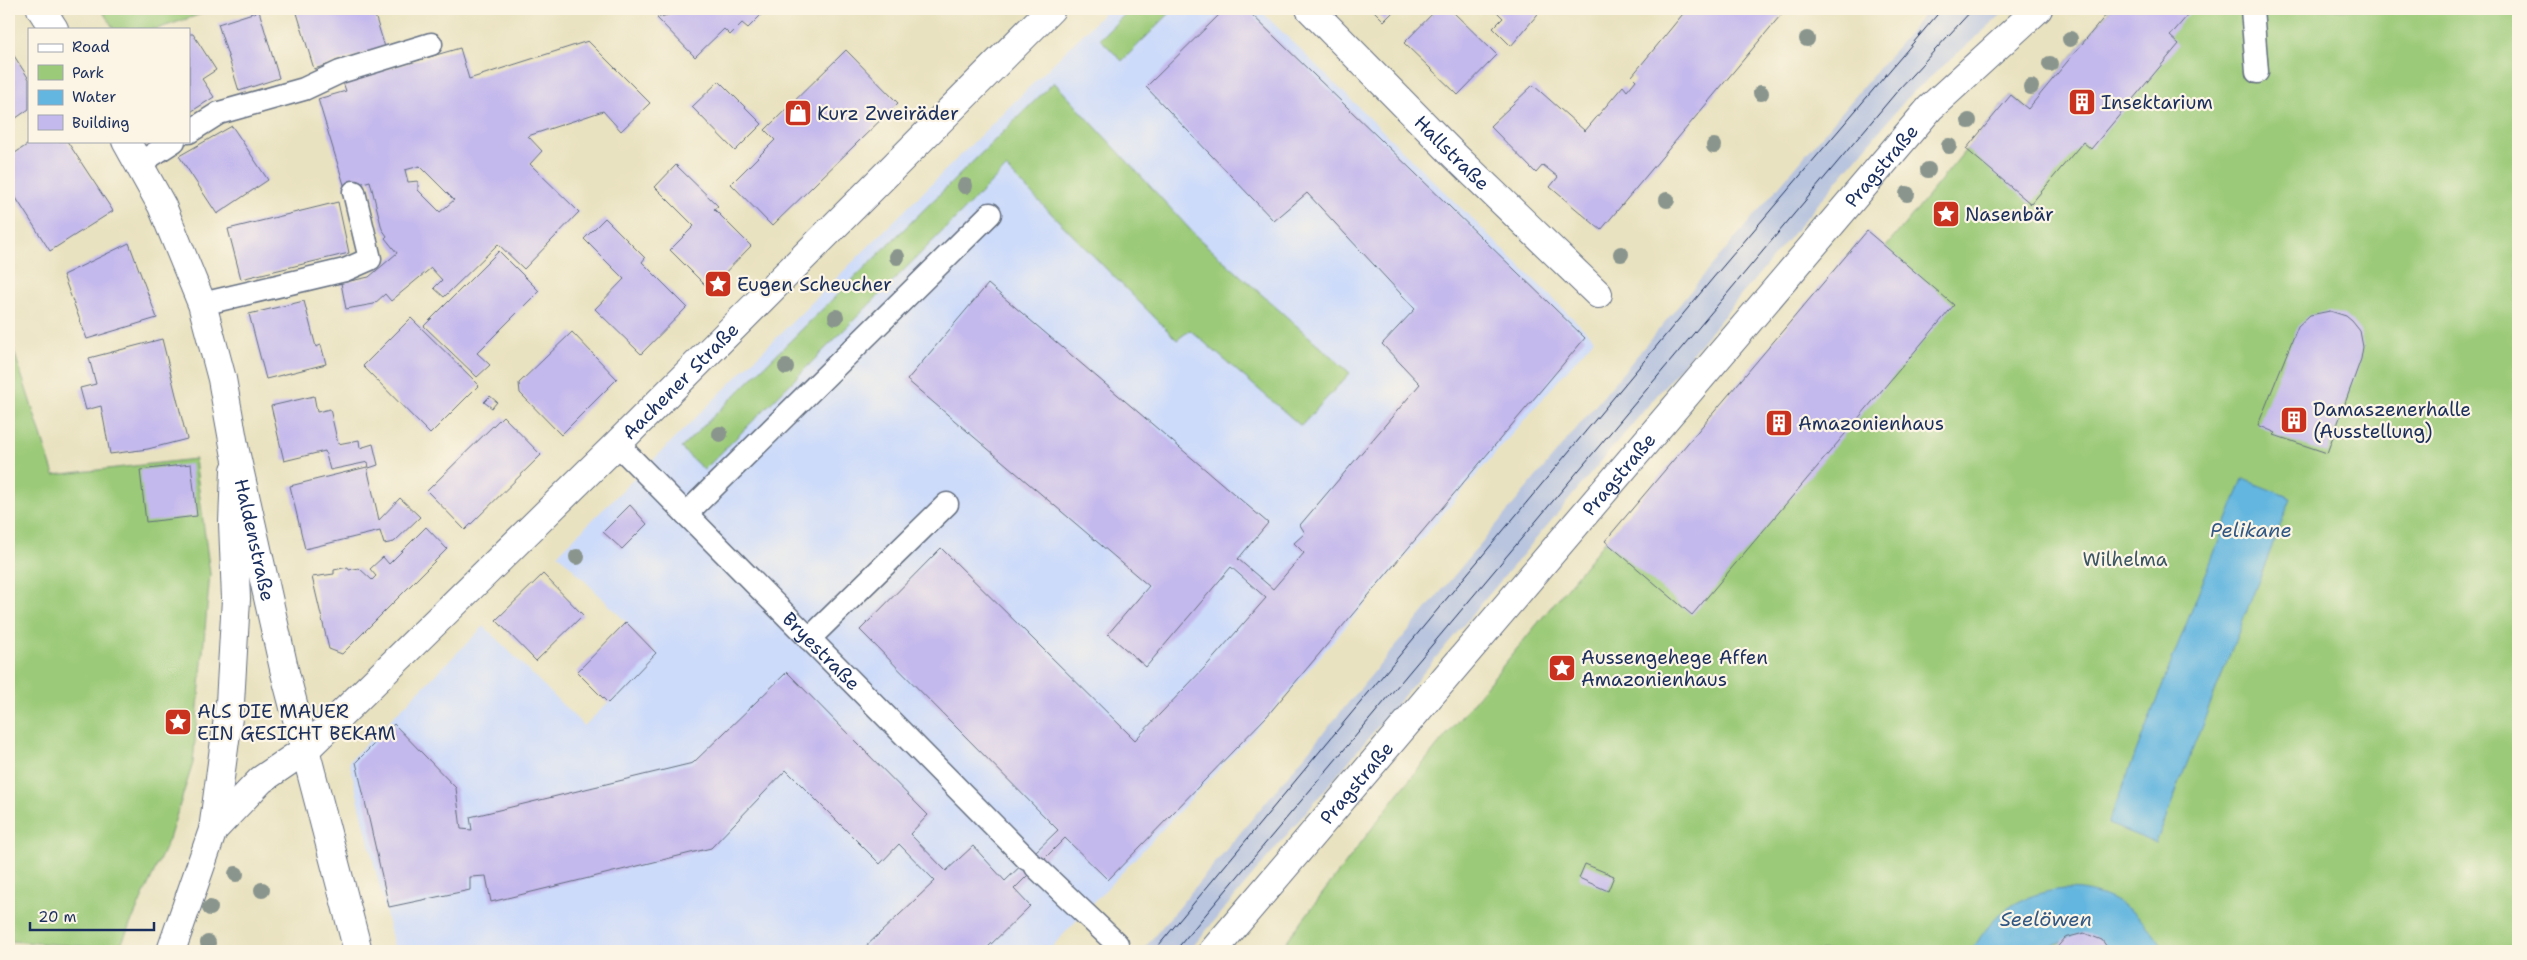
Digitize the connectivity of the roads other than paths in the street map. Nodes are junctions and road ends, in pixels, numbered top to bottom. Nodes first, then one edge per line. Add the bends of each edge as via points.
1 (41, 9) edge
2 (1051, 9) edge
3 (1310, 9) edge
4 (2038, 9) edge
5 (2252, 9) edge
6 (53, 28) edge
7 (431, 44) dead end
8 (2257, 72) dead end
9 (190, 131) edge
10 (170, 142) edge
11 (133, 152) edge
12 (354, 192) dead end
13 (990, 214) dead end
14 (1598, 294) dead end
15 (202, 304) junction
16 (617, 444) junction
17 (235, 451) junction
18 (947, 504) dead end
19 (686, 514) junction
20 (809, 638) junction
21 (305, 750) junction
22 (213, 830) junction
23 (1117, 944) dead end
24 (171, 951) edge
25 (358, 951) edge
26 (1213, 951) edge

1 - 6 street
2 - 16 street, Aachener Straße
3 - 14 street, Hallstraße
4 - 26 street, Pragstraße via 1930,108
5 - 8 lane
7 - 9 lane via 340,72 304,89 219,113
10 - 11 lane
11 - 15 street, Haldenstraße via 162,206
12 - 15 lane via 370,259 345,270
13 - 19 lane
15 - 17 street, Haldenstraße via 222,379
16 - 19 lane, Bryestraße
16 - 21 street, Aachener Straße
17 - 21 street, Haldenstraße
17 - 22 street via 236,599 230,703
18 - 20 lane
19 - 20 lane, Bryestraße
20 - 23 lane, Bryestraße
21 - 22 street, Aachener Straße via 261,780
21 - 25 street, Haldenstraße
22 - 24 street

